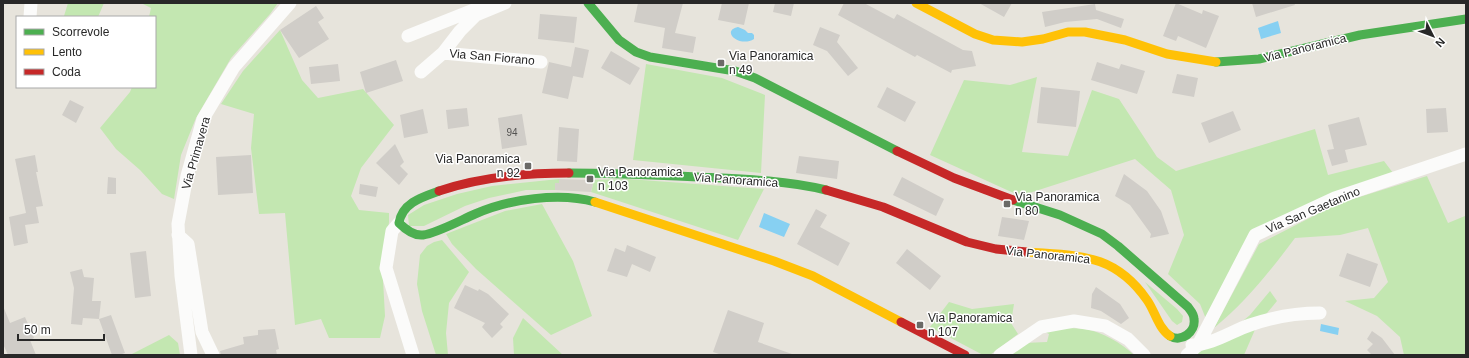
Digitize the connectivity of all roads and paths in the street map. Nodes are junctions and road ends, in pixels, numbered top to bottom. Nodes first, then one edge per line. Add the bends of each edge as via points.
1 (30, 3) edge
2 (290, 3) edge
3 (490, 3) edge
4 (505, 3) edge
5 (588, 3) edge
6 (916, 3) edge
7 (30, 16) edge
8 (1466, 19) edge
9 (408, 36) dead end
10 (443, 53) junction
11 (541, 62) dead end
12 (421, 72) dead end
13 (1466, 154) edge
14 (399, 223) junction
15 (178, 235) junction
16 (1320, 313) dead end
17 (1181, 338) junction
18 (1198, 345) junction
19 (192, 355) edge
20 (213, 355) edge
21 (413, 355) edge
22 (965, 355) edge
23 (1000, 355) edge
24 (1144, 355) edge
25 (1187, 355) edge

1 - 7 street
2 - 15 street, Via Primavera via 234,67 203,120 187,176
3 - 9 street
4 - 10 street, Via San Fiorano via 476,16
5 - 17 street via 619,40 636,52 650,57 735,71 755,78 954,178 1067,218 1102,234 1193,313 1195,321 1192,329 1187,336
6 - 8 street, Via Panoramica via 975,34 993,40 1022,42 1068,32 1085,32 1124,40 1167,54 1217,62 1259,59 1360,35
10 - 11 street, Via San Fiorano
10 - 12 street, Via San Fiorano
13 - 18 street, Via San Gaetanino via 1334,198 1254,235
14 - 17 street, Via Panoramica via 401,213 410,204 426,196 511,175 657,175 789,183 853,196 976,245 1004,250 1090,257 1118,269 1125,275 1142,292 1167,334
14 - 21 street, Via Panoramica via 392,232 386,268
14 - 22 street via 406,231 423,235 494,206 516,201 542,197 593,201 806,274
15 - 19 street, Via Primavera via 180,276
15 - 20 street via 188,244 202,332
16 - 18 street, Via San Gaetanino via 1285,315 1252,324
17 - 18 street via 1186,344
18 - 25 street, Via San Gaetanino
23 - 24 street via 1040,326 1074,322 1105,326 1128,339

